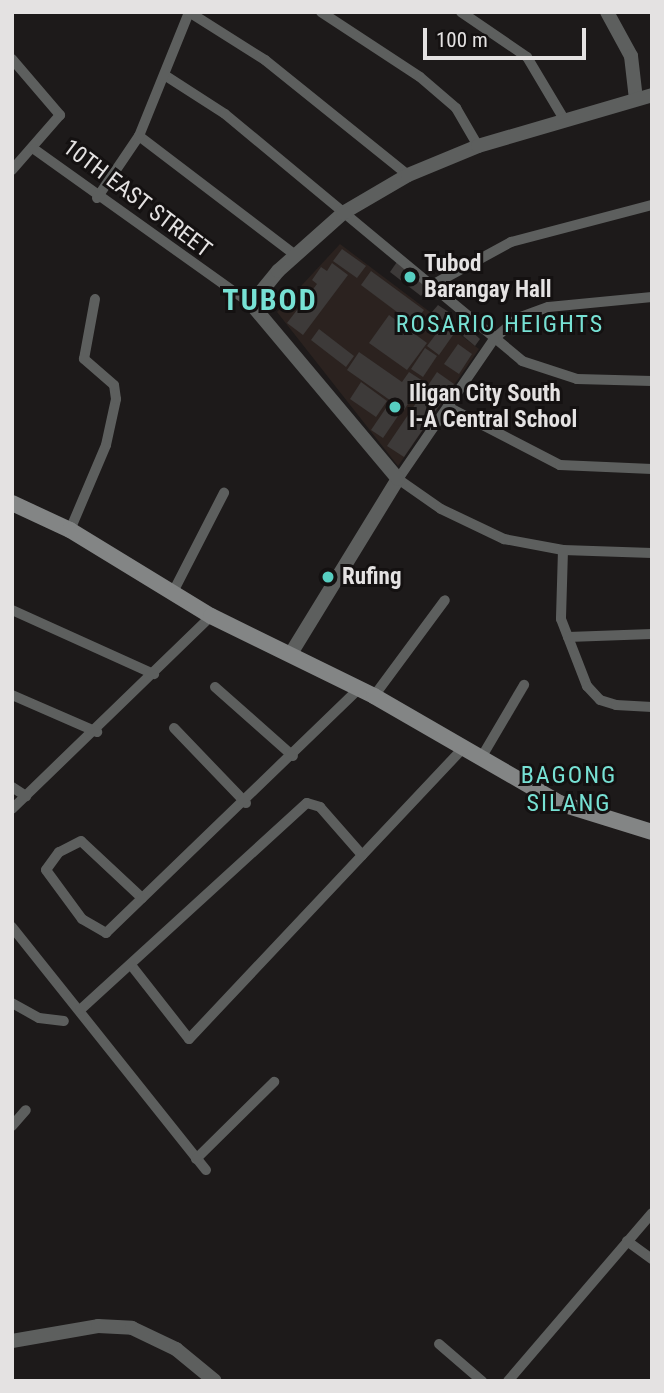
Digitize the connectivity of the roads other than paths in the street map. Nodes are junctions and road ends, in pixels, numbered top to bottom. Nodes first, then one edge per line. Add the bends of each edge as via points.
1 (321, 12) edge
2 (461, 12) edge
3 (607, 12) edge
4 (12, 59) edge
5 (166, 76) junction
6 (652, 95) edge
7 (636, 99) junction
8 (564, 119) junction
9 (139, 136) junction
10 (478, 146) junction
11 (34, 149) junction
12 (12, 170) edge
13 (408, 175) junction
14 (97, 198) junction
15 (652, 205) edge
16 (343, 213) junction
17 (295, 255) junction
18 (434, 284) junction
19 (652, 297) edge
20 (95, 299) dead end
21 (251, 304) junction
22 (494, 339) junction
23 (652, 381) edge
24 (448, 407) junction
25 (652, 469) edge
26 (398, 479) junction
27 (224, 493) dead end
28 (12, 503) edge
29 (70, 530) junction
30 (563, 550) junction
31 (652, 553) edge
32 (172, 594) junction
33 (445, 600) dead end
34 (12, 610) edge
35 (211, 616) junction
36 (652, 634) edge
37 (568, 637) junction
38 (290, 655) junction
39 (155, 674) junction
40 (524, 685) dead end
41 (215, 687) dead end
42 (366, 693) junction
43 (12, 695) edge
44 (652, 707) edge
45 (174, 728) dead end
46 (97, 732) junction
47 (463, 748) junction
48 (293, 756) junction
49 (481, 758) junction
50 (12, 787) edge
51 (26, 796) junction
52 (246, 803) junction
53 (12, 809) edge
54 (652, 832) edge
55 (362, 855) junction
56 (142, 898) junction
57 (12, 927) edge
58 (131, 965) junction
59 (12, 1003) edge
60 (80, 1010) junction
61 (64, 1021) dead end
62 (274, 1082) dead end
63 (26, 1110) dead end
64 (12, 1126) edge
65 (196, 1159) junction
66 (206, 1170) dead end
67 (652, 1213) edge
68 (627, 1241) junction
69 (652, 1259) edge
70 (12, 1341) edge
71 (439, 1344) dead end
72 (215, 1381) edge
73 (482, 1381) edge
74 (508, 1381) edge

1 - 10 street via 420,77 456,108
2 - 8 street via 527,57
3 - 7 street via 631,56
4 - 11 street via 59,110 53,128
5 - 9 street
5 - 13 street via 189,12 265,60
5 - 16 street via 215,106
6 - 7 street
7 - 8 street
8 - 10 street
9 - 14 street
9 - 17 street
10 - 13 street
11 - 12 street
11 - 14 street, 10TH EAST STREET
13 - 16 street
14 - 21 street, 10TH EAST STREET
15 - 18 street via 511,242
16 - 17 street
16 - 18 street
17 - 21 street
18 - 22 street
19 - 22 street via 548,307 518,318
20 - 29 street via 84,359 114,385 116,399 103,456
21 - 26 street
22 - 23 street via 522,361 577,379
22 - 24 street
24 - 25 street via 560,465 608,471
24 - 26 street
26 - 30 street via 491,533
26 - 38 street
27 - 32 street
28 - 29 main road
29 - 32 main road
30 - 31 street
30 - 37 street via 559,602
32 - 35 main road
33 - 42 street
34 - 39 street
35 - 38 main road
35 - 39 street
36 - 37 street
37 - 44 street via 587,686 600,700
38 - 42 main road
39 - 46 street
40 - 49 street
41 - 48 street
42 - 47 main road
42 - 48 street
43 - 46 street
45 - 52 street
46 - 51 street
47 - 49 main road
47 - 55 street
48 - 52 street
49 - 54 main road via 589,817
50 - 51 street
51 - 53 street
52 - 56 street
55 - 58 street via 310,802
55 - 58 street via 189,1039
56 - 56 street via 99,933 57,892 46,870 59,852 82,841
57 - 60 street
58 - 60 street
59 - 61 street via 27,1014
60 - 65 street
62 - 65 street
63 - 64 street
65 - 66 street
67 - 68 street
68 - 69 street
68 - 74 street
70 - 72 street via 97,1326 132,1328 176,1349
71 - 73 street

